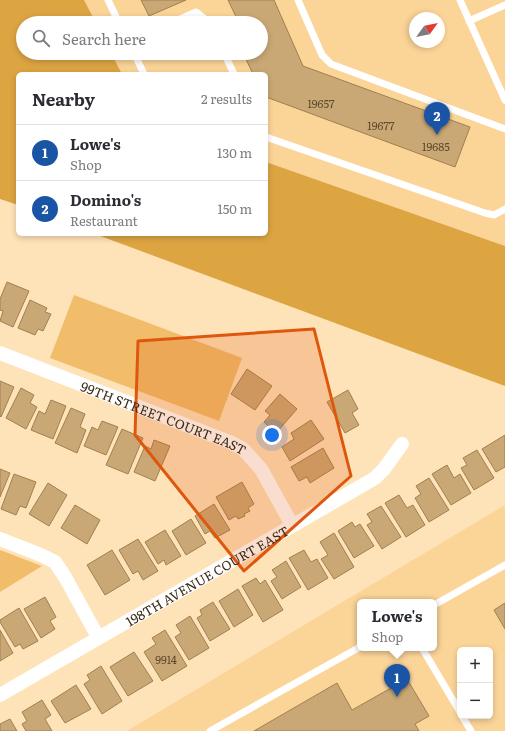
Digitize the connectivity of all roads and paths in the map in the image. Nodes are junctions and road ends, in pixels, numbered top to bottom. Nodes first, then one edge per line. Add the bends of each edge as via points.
1 (108, 0) edge
2 (298, 0) edge
3 (460, 0) edge
4 (505, 5) edge
5 (116, 16) edge
6 (187, 16) edge
7 (201, 16) edge
8 (469, 21) junction
9 (137, 60) edge
10 (227, 60) edge
11 (143, 72) edge
12 (233, 72) edge
13 (505, 100) edge
14 (505, 129) edge
15 (268, 138) edge
16 (505, 209) edge
17 (0, 353) edge
18 (402, 444) dead end
19 (292, 525) junction
20 (0, 539) edge
21 (505, 565) edge
22 (437, 603) edge
23 (98, 637) junction
24 (357, 649) edge
25 (424, 651) edge
26 (0, 695) edge
27 (457, 707) edge
28 (464, 719) edge
29 (210, 731) edge
30 (471, 731) edge

1 - 5 lane
2 - 14 lane via 322,55 331,64
3 - 8 lane
4 - 8 lane
6 - 7 lane via 196,12
8 - 13 lane
9 - 11 lane
10 - 12 lane
15 - 16 lane via 485,213 494,215
17 - 19 street, 99TH STREET COURT EAST via 243,449 261,469
18 - 19 street, 198TH AVENUE COURT EAST via 375,478
19 - 23 street, 198TH AVENUE COURT EAST
20 - 23 street via 55,562
21 - 22 lane
23 - 26 street, 198TH AVENUE COURT EAST
24 - 29 lane
25 - 27 lane
28 - 30 lane

